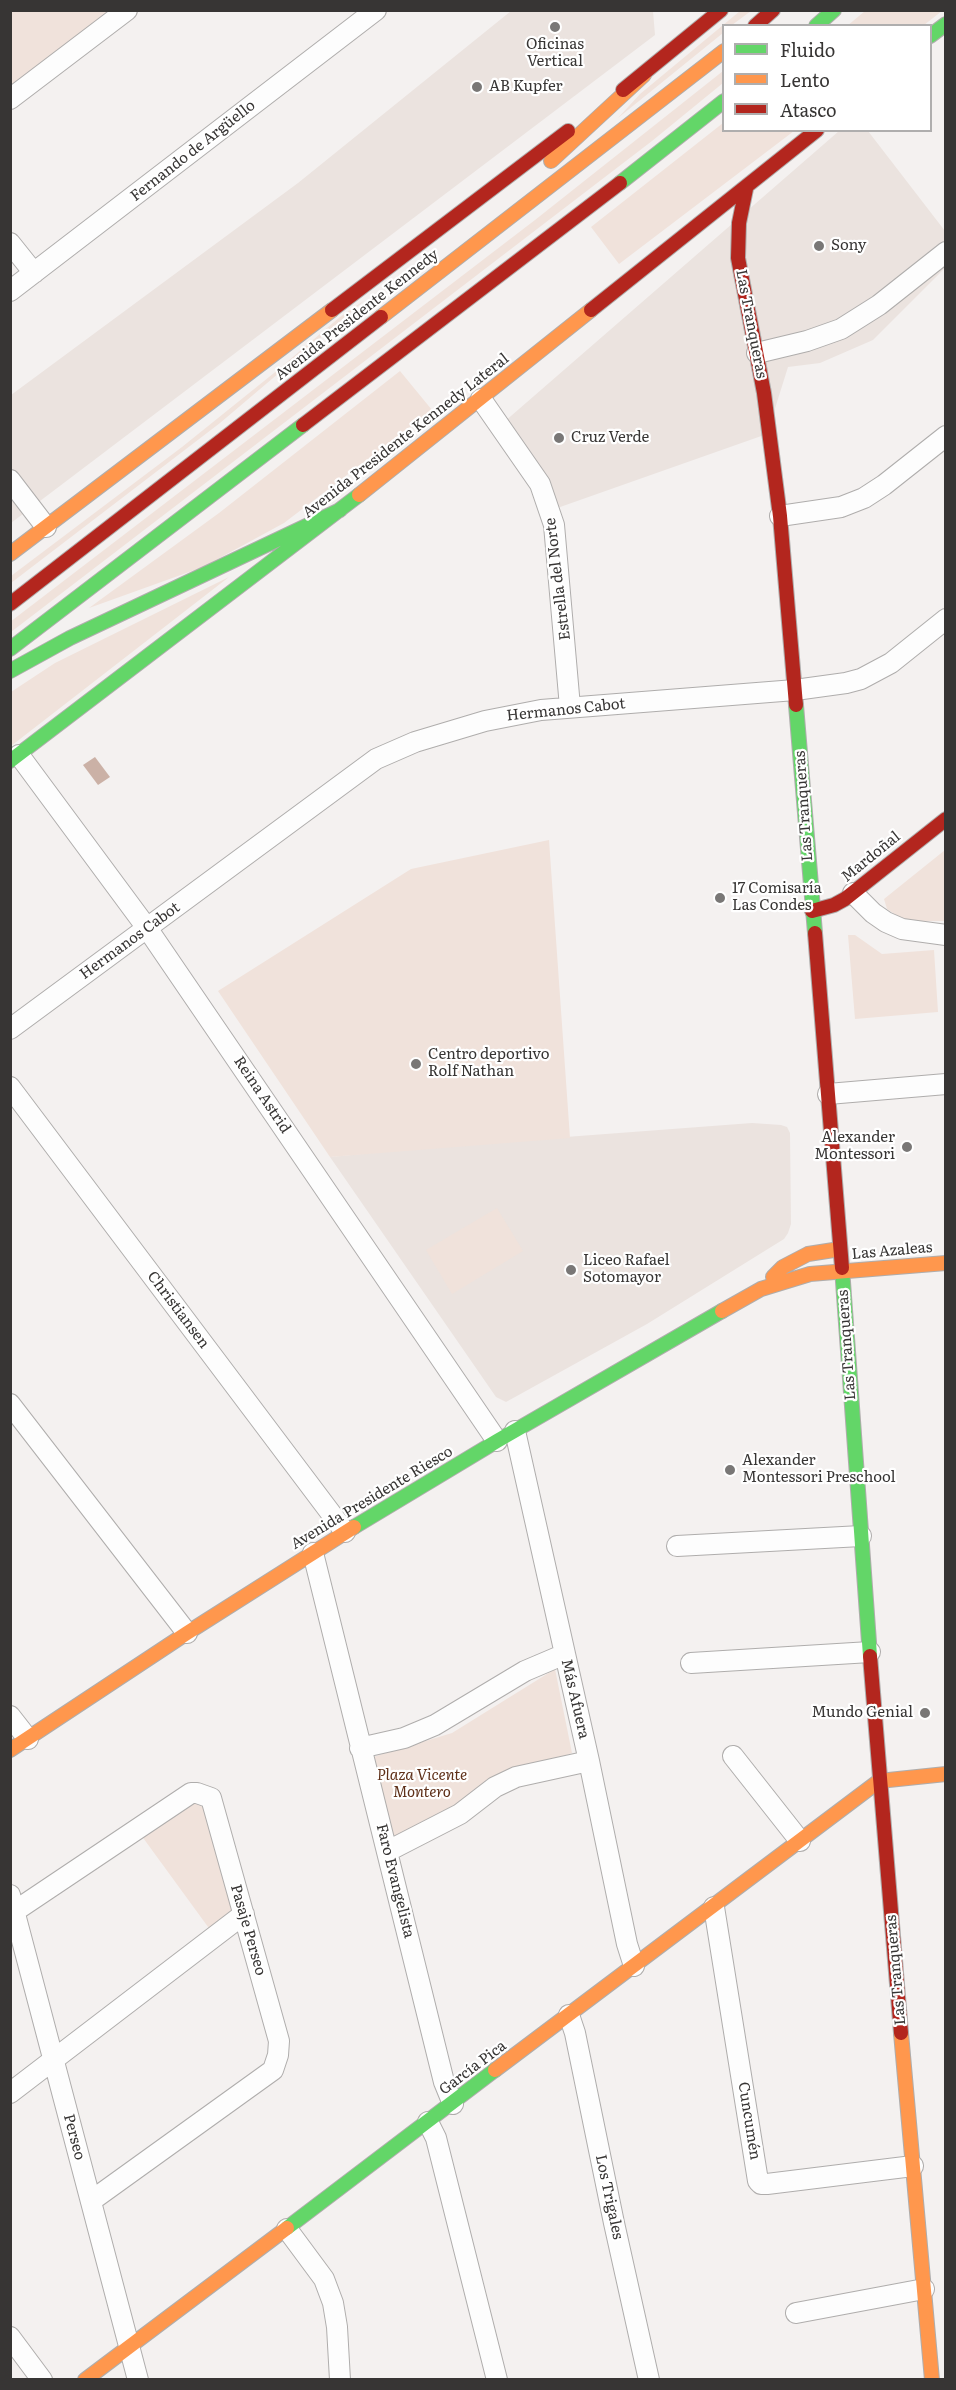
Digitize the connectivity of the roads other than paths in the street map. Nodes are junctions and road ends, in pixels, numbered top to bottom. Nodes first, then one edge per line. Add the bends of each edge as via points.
1 (127, 10) edge
2 (721, 10) edge
3 (773, 10) edge
4 (834, 10) edge
5 (369, 12) edge
6 (695, 13) dead end
7 (757, 24) edge
8 (818, 24) edge
9 (945, 24) edge
10 (698, 30) junction
11 (932, 34) edge
12 (722, 52) edge
13 (644, 75) junction
14 (10, 99) edge
15 (722, 102) edge
16 (815, 132) edge
17 (539, 173) dead end
18 (746, 189) junction
19 (513, 197) dead end
20 (706, 232) dead end
21 (689, 234) junction
22 (723, 238) dead end
23 (10, 243) edge
24 (945, 252) edge
25 (738, 258) junction
26 (34, 273) junction
27 (426, 283) junction
28 (10, 291) edge
29 (757, 354) junction
30 (481, 399) junction
31 (945, 436) edge
32 (10, 480) edge
33 (340, 510) junction
34 (780, 516) junction
35 (46, 527) junction
36 (10, 554) edge
37 (10, 604) edge
38 (945, 619) edge
39 (10, 649) edge
40 (10, 670) edge
41 (795, 690) junction
42 (570, 707) junction
43 (15, 758) edge
44 (945, 819) edge
45 (853, 893) junction
46 (812, 911) junction
47 (147, 928) junction
48 (945, 935) edge
49 (10, 1029) edge
50 (945, 1084) edge
51 (10, 1087) edge
52 (828, 1094) junction
53 (840, 1249) junction
54 (945, 1263) edge
55 (841, 1271) junction
56 (761, 1289) junction
57 (10, 1404) edge
58 (515, 1431) junction
59 (497, 1441) junction
60 (345, 1532) junction
61 (861, 1536) junction
62 (677, 1546) dead end
63 (313, 1553) junction
64 (186, 1633) junction
65 (870, 1652) junction
66 (566, 1654) junction
67 (691, 1664) dead end
68 (10, 1716) edge
69 (28, 1738) junction
70 (360, 1748) junction
71 (10, 1750) edge
72 (733, 1756) dead end
73 (589, 1761) junction
74 (945, 1774) edge
75 (879, 1781) junction
76 (800, 1842) junction
77 (388, 1851) junction
78 (13, 1903) edge
79 (714, 1907) junction
80 (244, 1914) junction
81 (634, 1966) junction
82 (569, 2015) junction
83 (54, 2060) junction
84 (10, 2093) edge
85 (453, 2104) junction
86 (428, 2121) junction
87 (913, 2166) junction
88 (91, 2200) junction
89 (286, 2229) junction
90 (924, 2289) junction
91 (796, 2313) dead end
92 (10, 2337) edge
93 (129, 2345) junction
94 (42, 2379) edge
95 (86, 2379) edge
96 (138, 2379) edge
97 (340, 2379) edge
98 (497, 2379) edge
99 (649, 2379) edge
100 (932, 2379) edge

1 - 14 street
2 - 10 main road
3 - 7 main road
4 - 8 main road
5 - 26 street, Fernando de Argüello
6 - 10 main road
9 - 11 main road
10 - 13 main road
12 - 27 main road, Avenida Presidente Kennedy
13 - 17 main road
13 - 35 main road
15 - 39 main road
16 - 18 main road, Avenida Presidente Kennedy Lateral
18 - 21 main road, Avenida Presidente Kennedy Lateral
18 - 25 main road, Las Tranqueras via 739,223
19 - 27 main road
20 - 21 main road
21 - 30 main road, Avenida Presidente Kennedy Lateral
22 - 25 main road, Las Tranqueras
23 - 26 street
24 - 29 street via 879,305 841,329
25 - 29 main road, Las Tranqueras
26 - 28 street, Fernando de Argüello
27 - 37 main road, Avenida Presidente Kennedy
29 - 34 main road, Las Tranqueras
30 - 33 main road, Avenida Presidente Kennedy Lateral
30 - 42 street, Estrella del Norte via 540,484 554,525
31 - 34 street via 864,498 840,507
32 - 35 street
33 - 40 main road
33 - 43 main road, Avenida Presidente Kennedy Lateral
34 - 41 main road, Las Tranqueras
35 - 36 main road
38 - 41 street, Hermanos Cabot via 876,672 846,683
41 - 42 street, Hermanos Cabot
41 - 46 main road, Las Tranqueras
42 - 47 street, Hermanos Cabot via 467,725 376,759
43 - 47 street, Reina Astrid
44 - 45 main road, Mardoñal
45 - 46 main road, Mardoñal via 834,905
45 - 48 street via 886,922 902,929
46 - 52 main road, Las Tranqueras
47 - 49 street, Hermanos Cabot
47 - 59 street, Reina Astrid
50 - 52 street
51 - 60 street, Christiansen
52 - 53 main road, Las Tranqueras
53 - 55 main road, Las Tranqueras
53 - 56 main road, Avenida Presidente Riesco via 808,1254 783,1267
54 - 55 main road, Las Azaleas
55 - 56 main road, Avenida Presidente Riesco via 810,1274
55 - 61 main road, Las Tranqueras
56 - 58 main road, Avenida Presidente Riesco
57 - 64 street
58 - 59 main road, Avenida Presidente Riesco
58 - 66 street, Más Afuera
59 - 60 main road, Avenida Presidente Riesco
60 - 63 main road, Avenida Presidente Riesco
61 - 62 street
61 - 65 main road, Las Tranqueras
63 - 64 main road, Avenida Presidente Riesco
63 - 70 street, Faro Evangelista
64 - 69 main road, Avenida Presidente Riesco
65 - 67 street
65 - 75 main road, Las Tranqueras
66 - 70 street via 525,1671 435,1725 404,1738
66 - 73 street, Más Afuera
68 - 69 street
69 - 71 main road, Avenida Presidente Riesco
70 - 77 street, Faro Evangelista
72 - 76 street
73 - 77 street via 516,1777 495,1787 460,1814
73 - 81 street, Más Afuera
74 - 75 main road
75 - 76 main road, García Pica
75 - 87 main road, Las Tranqueras
76 - 79 main road, García Pica
77 - 85 street, Faro Evangelista via 444,2082
78 - 80 street, Pasaje Perseo via 191,1793 197,1793 211,1798
78 - 83 street, Perseo
79 - 81 main road, García Pica
79 - 87 street, Cuncumén via 758,2181 767,2184
80 - 83 street
80 - 88 street, Pasaje Perseo via 279,2041 273,2070
81 - 82 main road, García Pica
82 - 85 main road, García Pica
82 - 99 street, Los Trigales
83 - 84 street
83 - 88 street, Perseo
85 - 86 main road, García Pica
86 - 89 main road, García Pica
86 - 98 street via 436,2138
87 - 90 main road, Las Tranqueras
88 - 93 street, Perseo
89 - 93 main road, García Pica
89 - 97 street via 324,2279 333,2303
90 - 91 street
90 - 100 main road, Las Tranqueras
92 - 94 street
93 - 95 main road, García Pica
93 - 96 street, Perseo

